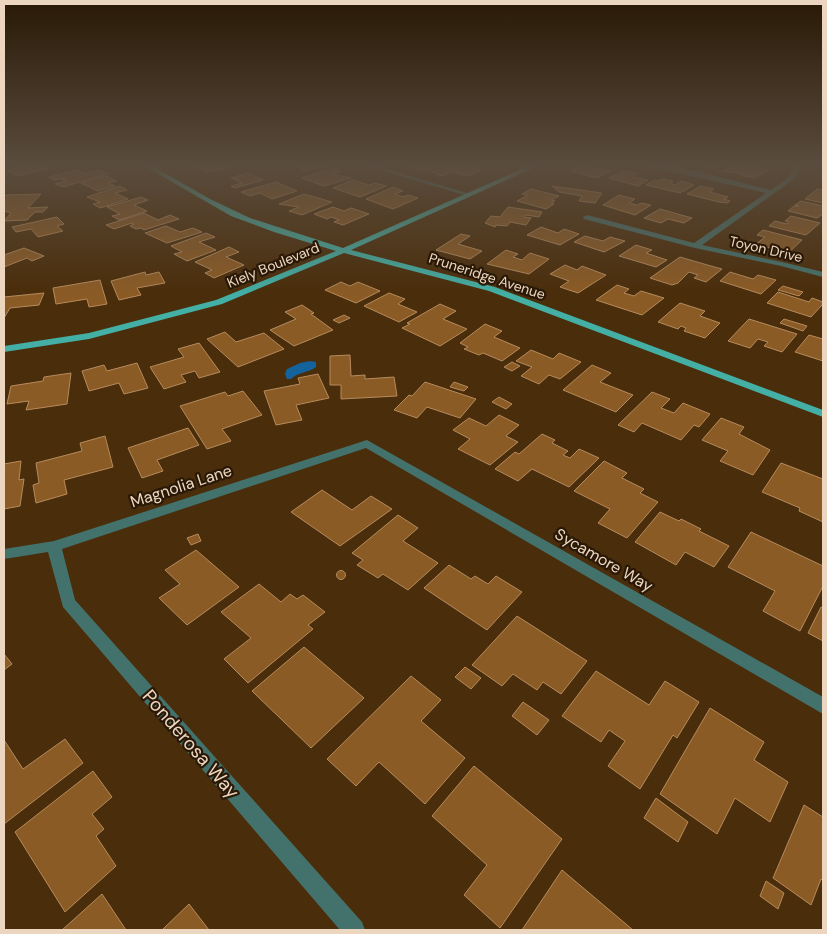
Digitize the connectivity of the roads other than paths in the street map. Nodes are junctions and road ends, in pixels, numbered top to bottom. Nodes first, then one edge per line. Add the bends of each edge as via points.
1 (220, 208) edge
2 (441, 208) edge
3 (750, 208) edge
4 (587, 217) dead end
5 (695, 246) junction
6 (344, 250) junction
7 (823, 275) edge
8 (4, 349) edge
9 (823, 414) edge
10 (367, 444) joint
11 (54, 546) junction
12 (4, 554) edge
13 (823, 706) edge
14 (354, 930) edge

1 - 6 main road, Pruneridge Avenue via 246,219
2 - 6 main road, Kiely Boulevard
3 - 5 street
4 - 5 street, Toyon Drive
5 - 7 street, Toyon Drive
6 - 8 main road, Kiely Boulevard via 238,295 173,315 89,336
6 - 9 main road, Pruneridge Avenue via 492,289
10 - 11 street, Magnolia Lane
10 - 13 street, Sycamore Way
11 - 12 street, Magnolia Lane
11 - 14 street, Ponderosa Way via 68,603

